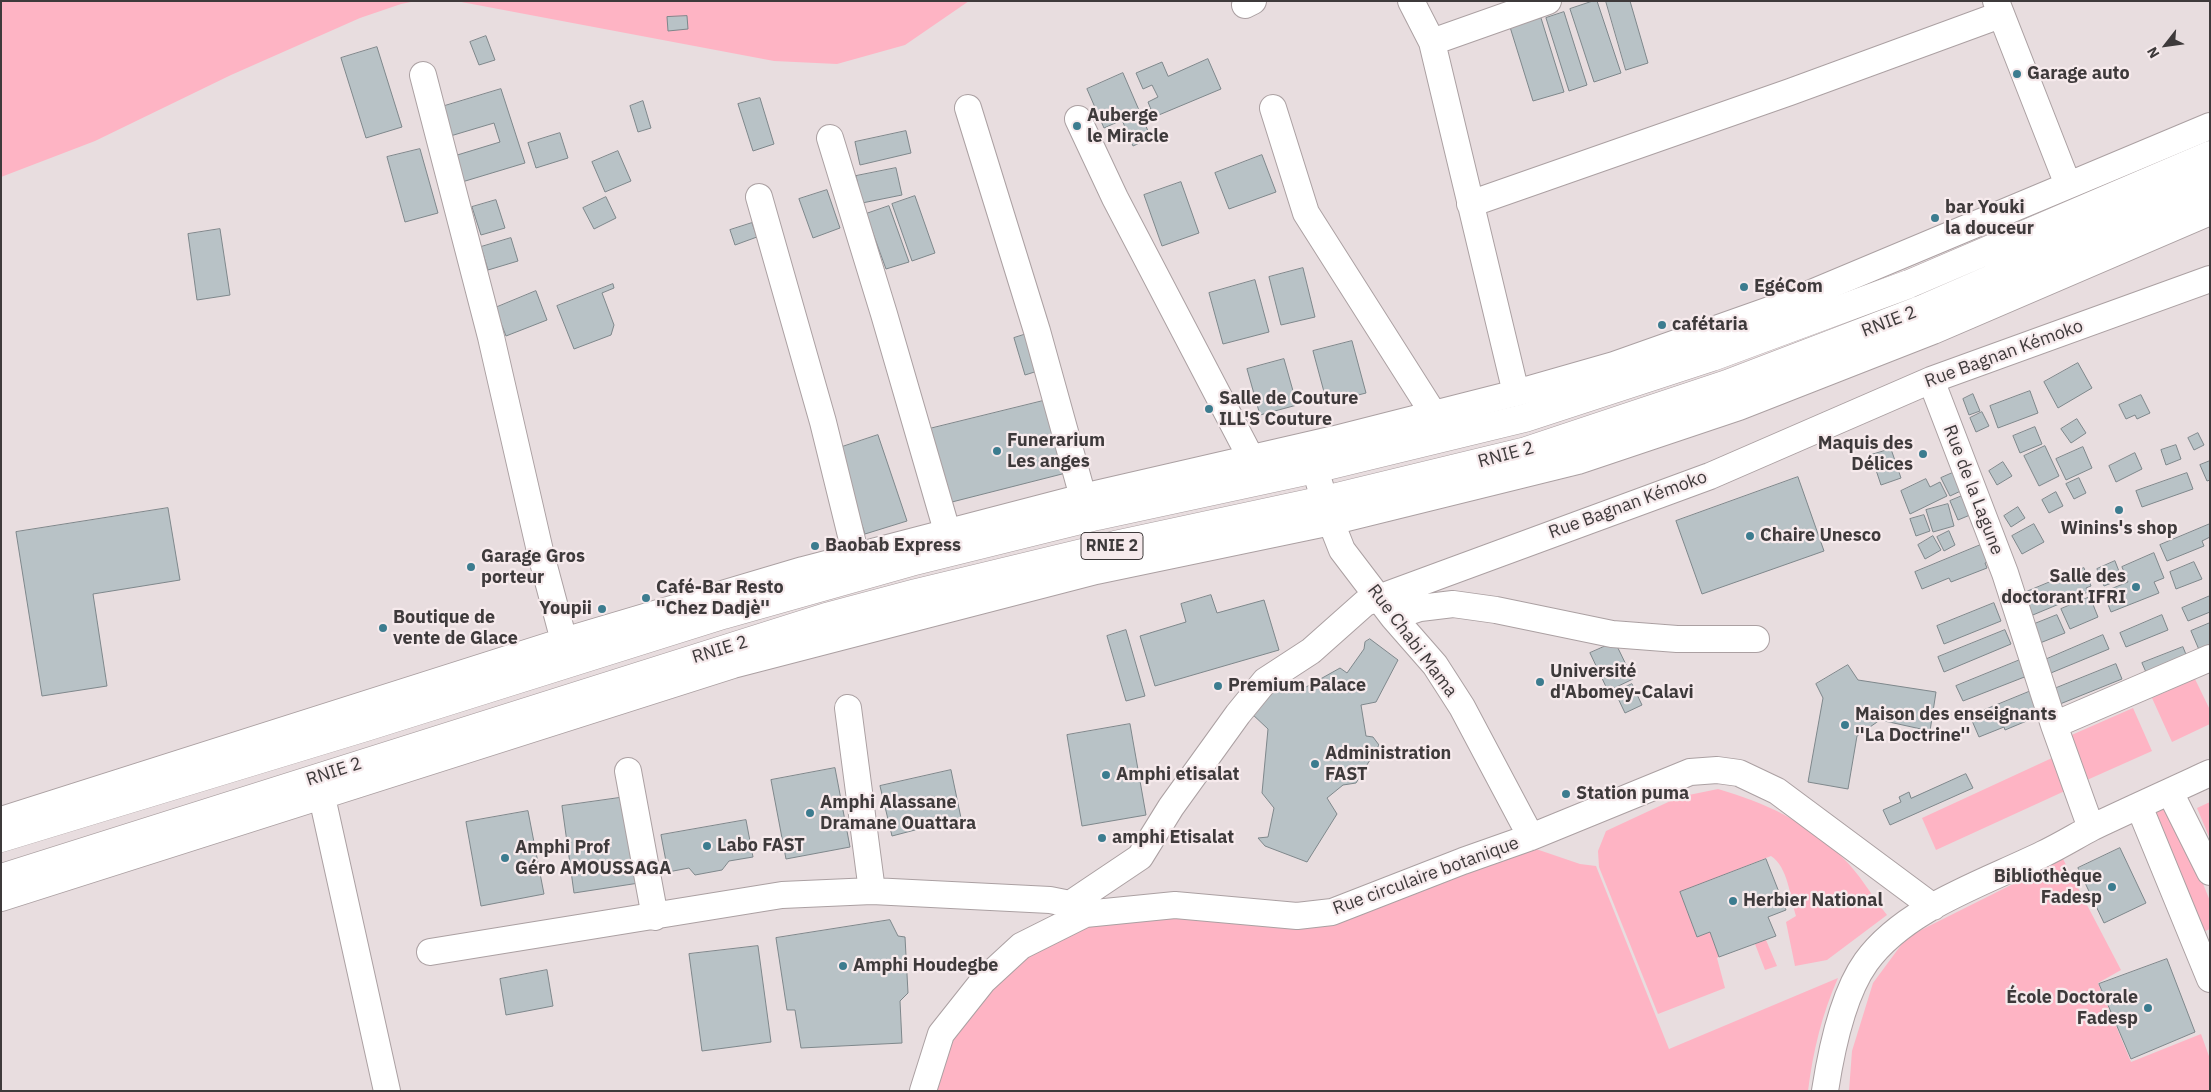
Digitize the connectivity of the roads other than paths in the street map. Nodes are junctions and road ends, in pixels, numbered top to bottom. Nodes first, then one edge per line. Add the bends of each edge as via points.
1 (1411, 1) edge
2 (1548, 1) edge
3 (1998, 8) edge
4 (1432, 42) junction
5 (423, 75) dead end
6 (968, 108) dead end
7 (1273, 108) dead end
8 (1078, 119) dead end
9 (2210, 126) edge
10 (830, 138) dead end
11 (2210, 155) edge
12 (2210, 184) edge
13 (2068, 185) junction
14 (759, 197) dead end
15 (1470, 204) junction
16 (2210, 212) edge
17 (2210, 279) edge
18 (1931, 380) junction
19 (1516, 393) junction
20 (1433, 413) junction
21 (1252, 460) junction
22 (1315, 470) junction
23 (1083, 497) junction
24 (1328, 511) junction
25 (947, 531) junction
26 (856, 556) junction
27 (1386, 607) junction
28 (1756, 639) dead end
29 (564, 641) junction
30 (2210, 658) edge
31 (848, 708) dead end
32 (2054, 725) junction
33 (628, 771) dead end
34 (2210, 773) edge
35 (2170, 792) junction
36 (322, 797) junction
37 (2139, 806) junction
38 (1, 820) edge
39 (2091, 828) junction
40 (1531, 837) junction
41 (1, 838) edge
42 (2210, 872) edge
43 (1, 878) edge
44 (872, 891) junction
45 (1, 898) edge
46 (1933, 907) junction
47 (1077, 909) junction
48 (655, 917) junction
49 (430, 952) dead end
50 (2210, 979) edge
51 (387, 1091) edge
52 (923, 1091) edge
53 (1825, 1091) edge

1 - 4 street
2 - 4 street
3 - 13 street
3 - 15 street via 1781,95
4 - 15 street
5 - 29 street via 491,337
6 - 23 street via 1037,331
7 - 20 street via 1306,213
8 - 21 street via 1115,198
9 - 13 street
10 - 25 street
11 - 22 highway, RNIE 2 / RNIE 2 via 1909,284 1712,357 1526,418
12 - 24 highway, RNIE 2 / RNIE 2 via 1920,310 1727,384 1526,451
13 - 19 street via 1778,307 1614,365
14 - 26 street via 823,422
15 - 19 street
16 - 24 street via 1933,331 1739,407 1578,461
17 - 18 street, Rue Bagnan Kémoko
18 - 27 street, Rue Bagnan Kémoko via 1710,476 1520,544
18 - 32 street, Rue de la Lagune via 2005,573
19 - 20 street
20 - 21 street
21 - 23 street
22 - 24 street, Rue Chabi Mama
22 - 41 highway, RNIE 2 / RNIE 2 via 1097,516 893,567 723,615
23 - 25 street
24 - 27 street, Rue Chabi Mama via 1342,550
24 - 36 street via 734,665
24 - 43 highway, RNIE 2 / RNIE 2 via 1115,546 826,617
25 - 26 street
26 - 29 street
27 - 28 street via 1420,608 1453,604 1612,634 1678,639
27 - 40 street, Rue Chabi Mama via 1435,665 1462,707
27 - 47 street, Rue Bagnan Kémoko via 1365,603 1312,651 1265,681 1171,807 1140,858
29 - 38 street
30 - 32 street
31 - 44 street
32 - 39 street, Rue de la Lagune
33 - 48 street
34 - 35 street
35 - 37 street
35 - 42 street
36 - 45 street
36 - 51 street
37 - 39 street
37 - 50 street
39 - 46 street
40 - 46 street, Rue circulaire botanique via 1690,772 1717,770 1739,773 1777,791
40 - 47 street, Rue circulaire botanique via 1332,912 1297,916 1175,905
44 - 47 street via 1050,900
44 - 48 street via 782,895
46 - 53 street via 1886,938 1866,962 1853,985 1831,1052
47 - 52 street, Rue circulaire botanique via 1021,946 983,981 941,1034
48 - 49 street

